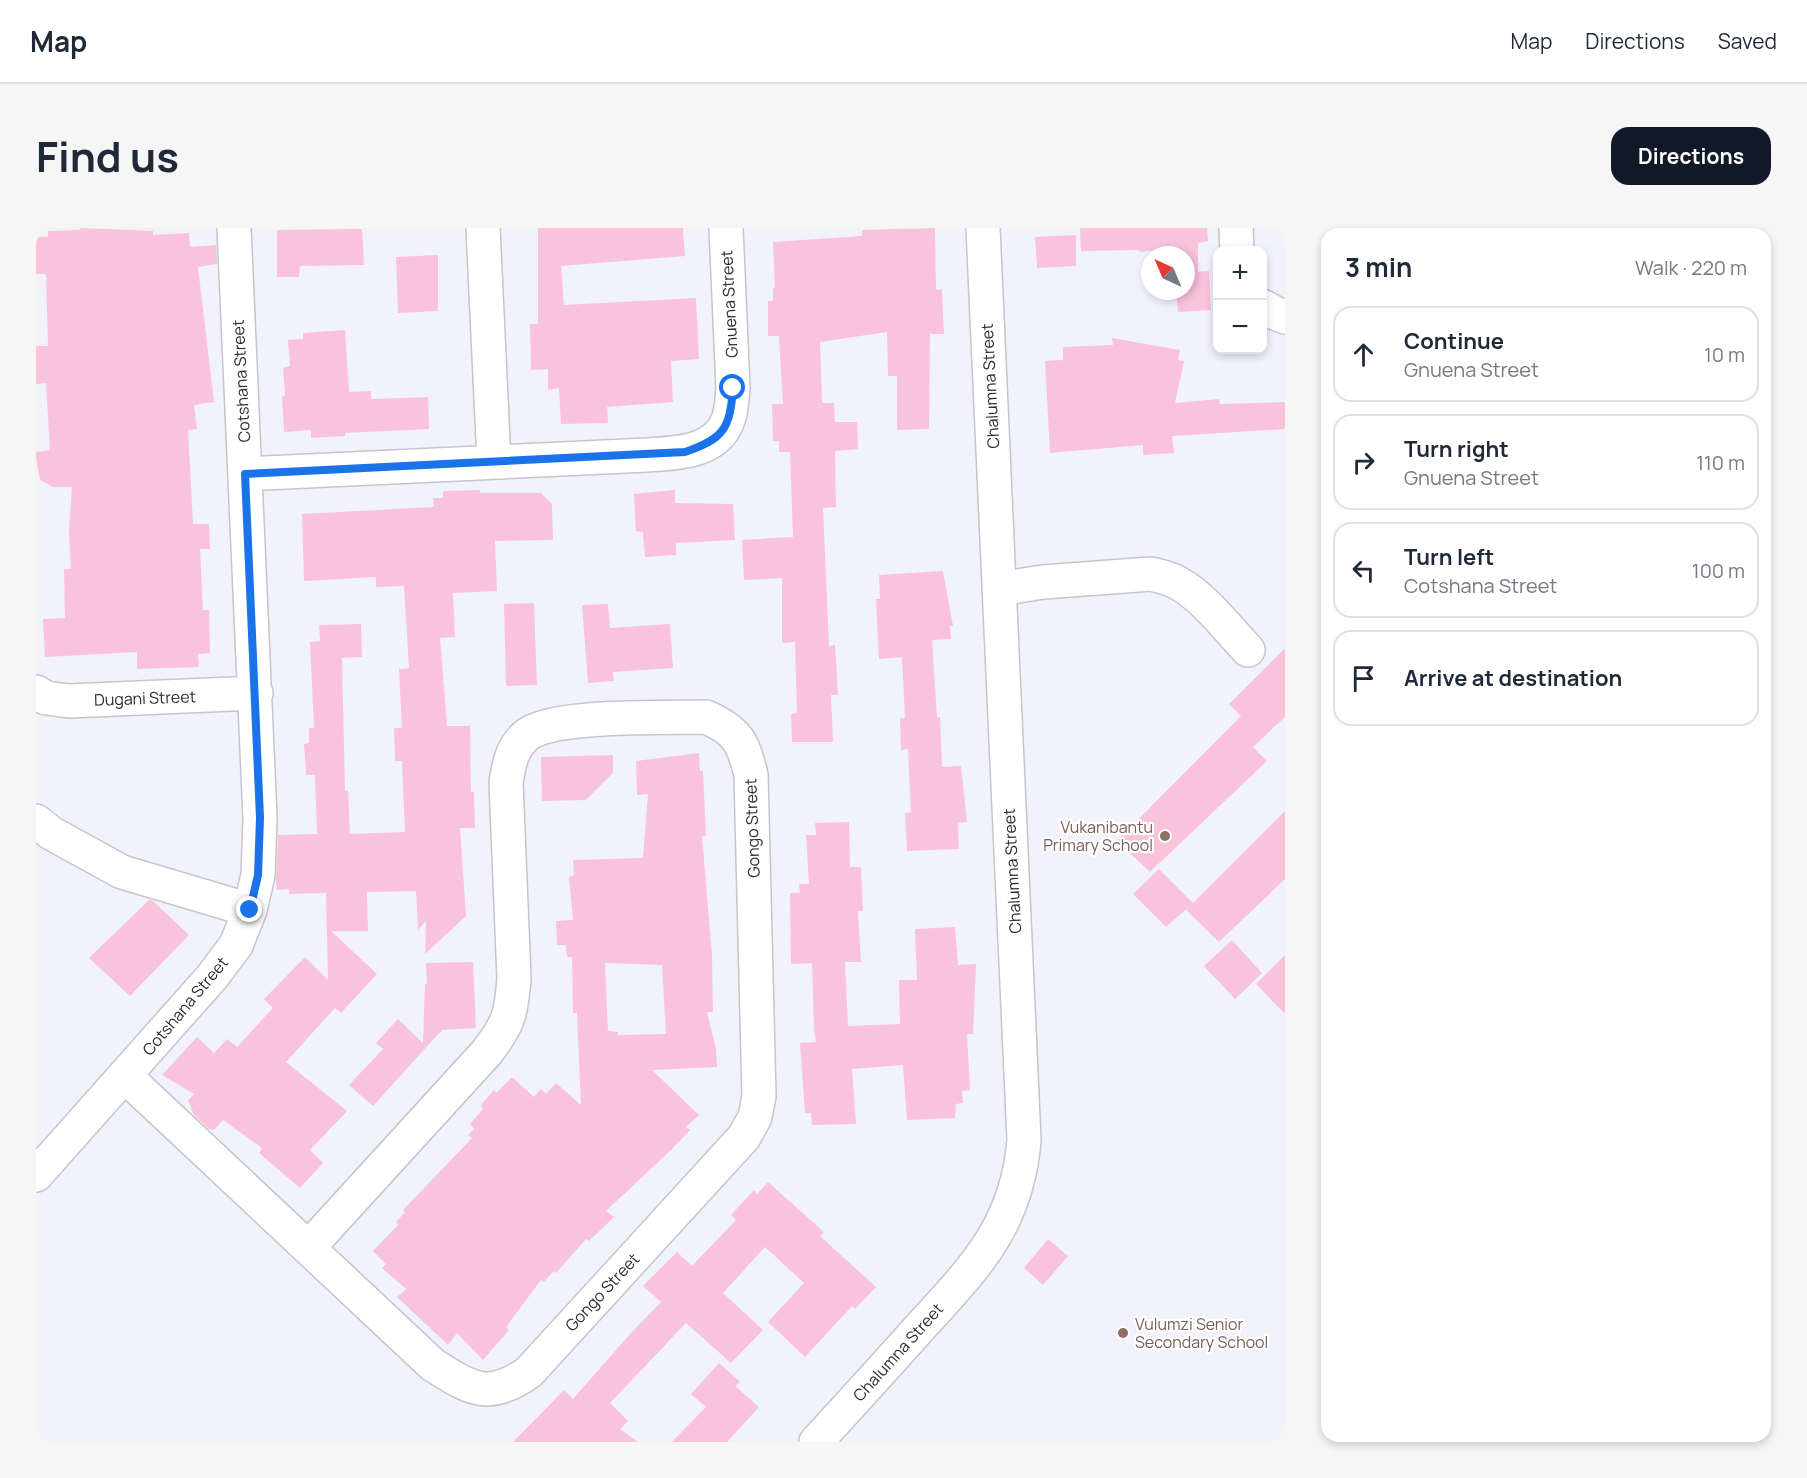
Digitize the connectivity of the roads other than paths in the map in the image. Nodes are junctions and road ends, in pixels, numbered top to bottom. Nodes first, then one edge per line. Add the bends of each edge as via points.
1 (234, 228) edge
2 (483, 228) edge
3 (726, 228) edge
4 (983, 228) edge
5 (1236, 228) edge
6 (1237, 246) edge
7 (1267, 309) edge
8 (1285, 317) edge
9 (494, 462) junction
10 (245, 474) junction
11 (999, 589) junction
12 (1248, 650) dead end
13 (36, 692) edge
14 (256, 693) junction
15 (36, 821) edge
16 (250, 910) junction
17 (125, 1076) junction
18 (36, 1175) edge
19 (309, 1248) junction
20 (816, 1442) edge

1 - 10 street, Cotshana Street
2 - 9 street
3 - 9 street, Gnuena Street via 733,388 728,421 719,435 685,452
4 - 11 street, Chalumna Street
5 - 6 street
7 - 8 street
9 - 10 street, Gnuena Street
10 - 14 street, Cotshana Street
11 - 12 street via 1151,574 1180,584
11 - 20 street, Chalumna Street via 1024,1140 1022,1168 1002,1223 975,1267
13 - 14 street, Dugani Street via 46,698 69,701
14 - 16 street, Cotshana Street via 260,818 258,875
15 - 16 street via 122,872
16 - 17 street, Cotshana Street via 236,945 212,977
17 - 18 street, Cotshana Street
17 - 19 street, Gongo Street
19 - 19 street, Gongo Street via 504,1029 512,1007 514,979 506,782 516,745 545,726 575,721 706,717 725,725 745,751 751,775 759,1096 755,1117 744,1137 529,1372 496,1390 458,1381 433,1365

